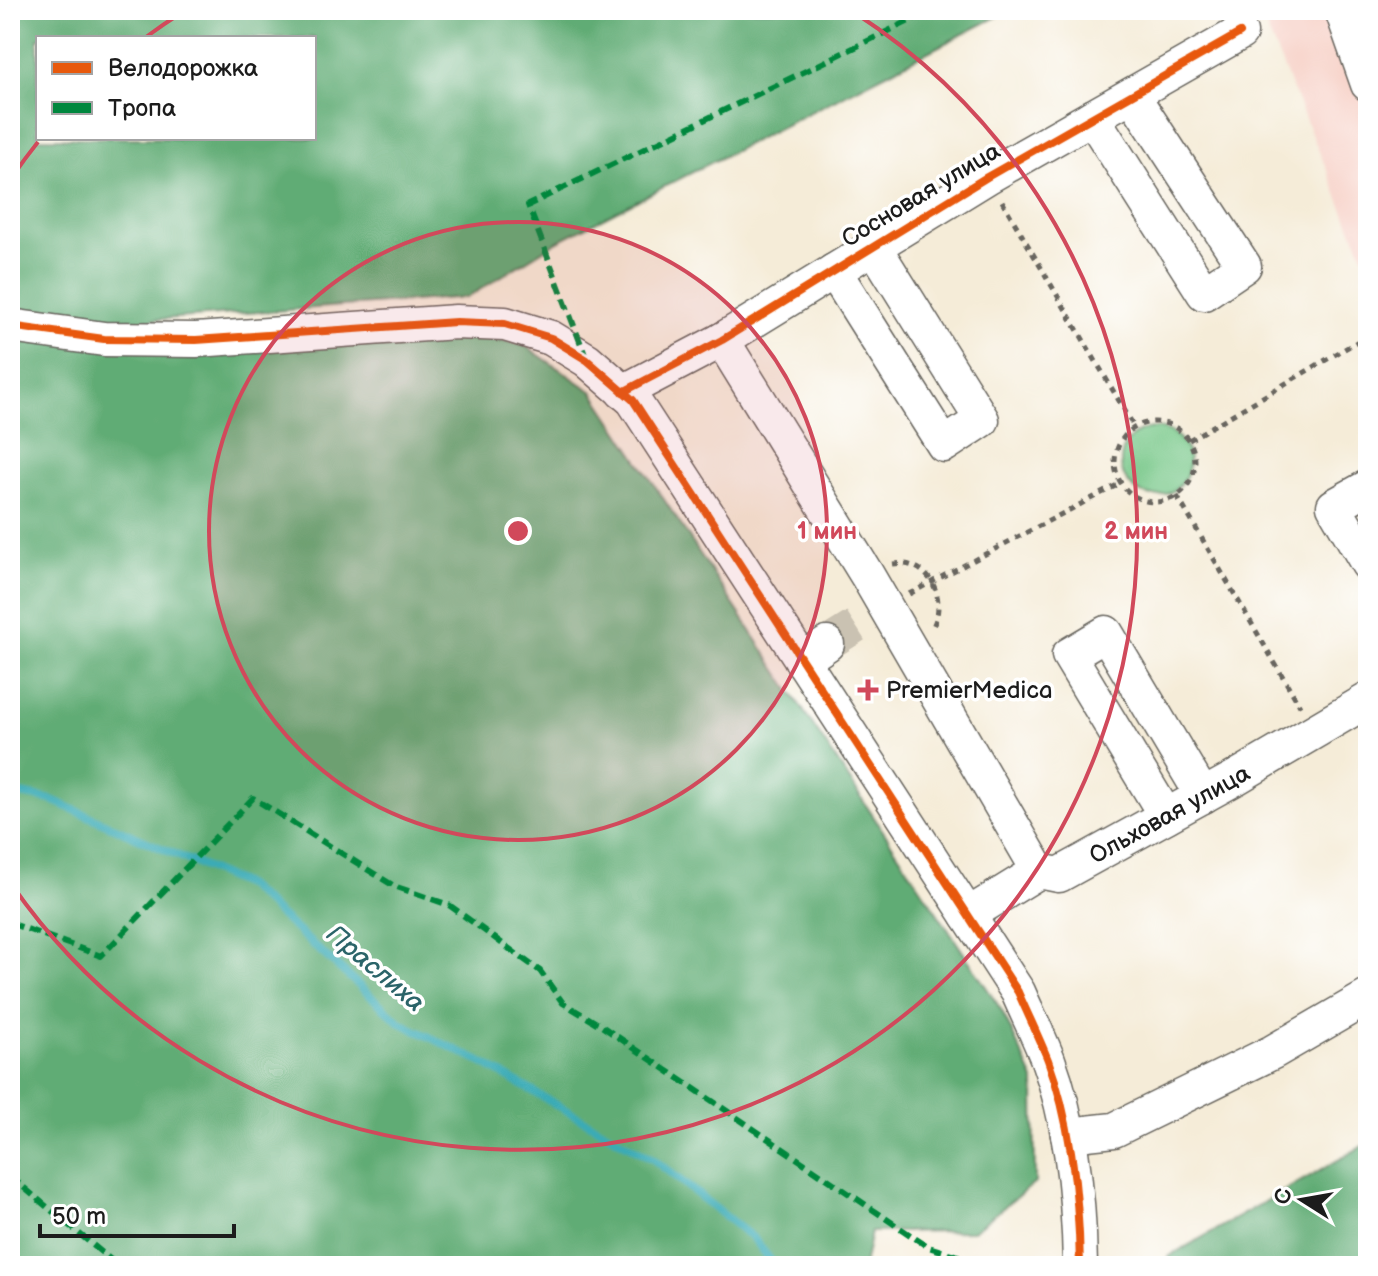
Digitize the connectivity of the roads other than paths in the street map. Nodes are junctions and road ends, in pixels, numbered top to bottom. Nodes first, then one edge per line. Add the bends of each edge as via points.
1 (1342, 10) edge
2 (1240, 33) dead end
3 (1368, 84) edge
4 (1132, 95) junction
5 (1092, 117) junction
6 (874, 247) junction
7 (834, 271) junction
8 (10, 326) edge
9 (722, 340) junction
10 (623, 392) junction
11 (1368, 487) edge
12 (1368, 564) edge
13 (1368, 700) edge
14 (1203, 796) junction
15 (1166, 816) junction
16 (1039, 871) junction
17 (968, 915) junction
18 (1368, 997) edge
19 (1068, 1135) junction
20 (1080, 1266) edge

1 - 3 street
2 - 4 street, Сосновая улица
4 - 5 street, Сосновая улица
4 - 5 street via 1244,266 1204,293
5 - 6 street, Сосновая улица
6 - 7 street, Сосновая улица
6 - 7 street via 982,420 944,445
7 - 9 street, Сосновая улица
8 - 10 street via 104,339 196,340 456,322 505,324 551,338
9 - 10 street, Сосновая улица
9 - 16 street via 867,575 873,614 908,646
10 - 17 street via 815,653
11 - 12 street via 1334,506
13 - 14 street, Ольховая улица
14 - 15 street, Ольховая улица
14 - 15 street via 1106,633 1069,655
15 - 16 street, Ольховая улица via 1059,875
16 - 17 street, Ольховая улица
17 - 19 street via 1018,992 1048,1062
18 - 19 street via 1273,1052 1114,1130
19 - 20 street via 1080,1218

